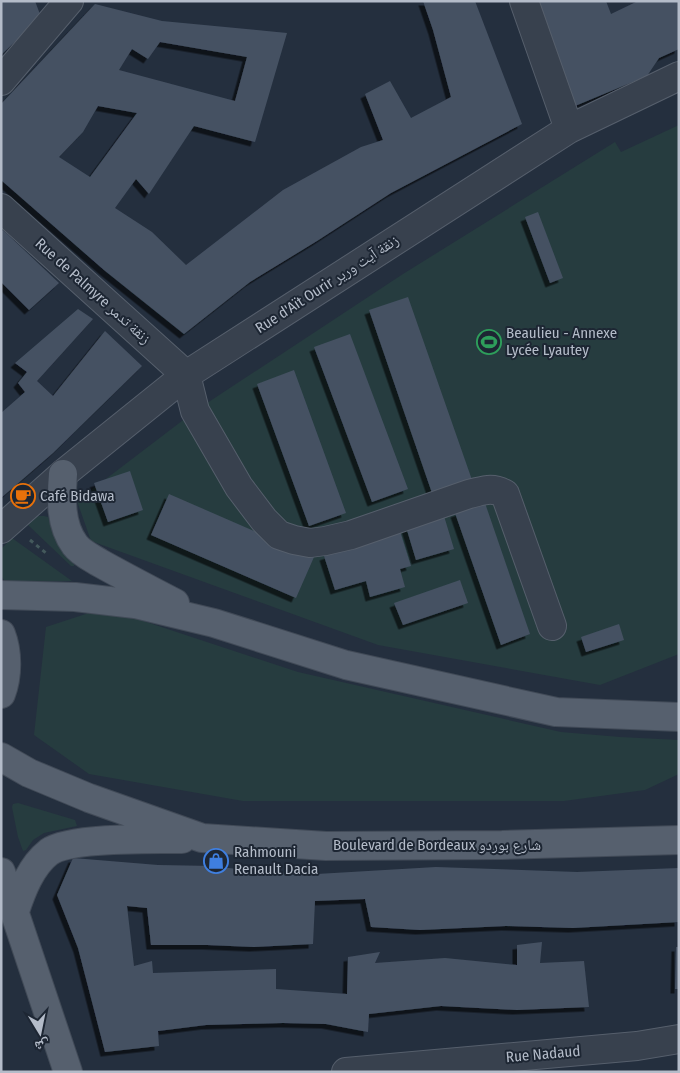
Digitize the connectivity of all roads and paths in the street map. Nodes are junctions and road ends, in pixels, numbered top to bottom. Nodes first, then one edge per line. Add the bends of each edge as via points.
1 (69, 1) edge
2 (524, 1) edge
3 (679, 76) edge
4 (1, 81) edge
5 (568, 128) junction
6 (1, 208) edge
7 (186, 375) junction
8 (63, 474) junction
9 (1, 530) edge
10 (1, 594) edge
11 (214, 624) junction
12 (552, 626) dead end
13 (1, 634) edge
14 (1, 694) edge
15 (679, 717) edge
16 (1, 757) edge
17 (202, 838) junction
18 (679, 840) edge
19 (1, 872) edge
20 (15, 911) junction
21 (679, 1039) edge
22 (68, 1072) edge
23 (346, 1072) edge

1 - 4 street
2 - 5 street
3 - 5 street, Rue d'Aït Ourir زنقة آيت ورير
5 - 7 street, Rue d'Aït Ourir زنقة آيت ورير
6 - 7 street, Rue de Palmyre زنقة تدمر
7 - 8 street, Rue d'Aït Ourir زنقة آيت ورير
7 - 12 street via 195,411 239,487 279,535 310,543 326,541 469,494 496,489 505,494
8 - 9 street, Rue d'Aït Ourir زنقة آيت ورير
8 - 11 main road via 64,517 68,534 76,547 112,570
10 - 11 main road via 75,597 135,604
11 - 15 main road via 346,665 556,712
13 - 14 main road via 6,672
16 - 17 main road, Boulevard de Bordeaux شارع بوردو via 29,773 88,798
17 - 18 main road, Boulevard de Bordeaux شارع بوردو via 326,846 502,846
17 - 20 main road via 104,841 57,848 36,866
19 - 20 main road
20 - 22 main road
21 - 23 street, Rue Nadaud via 637,1046

